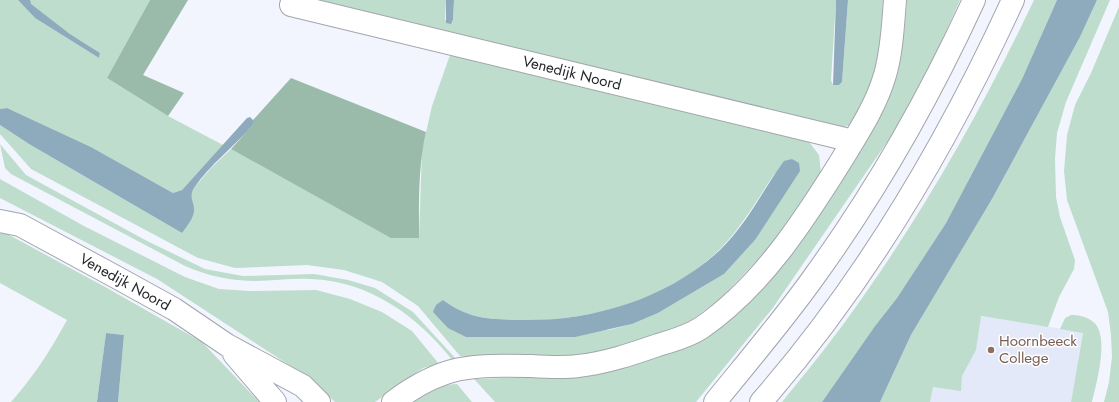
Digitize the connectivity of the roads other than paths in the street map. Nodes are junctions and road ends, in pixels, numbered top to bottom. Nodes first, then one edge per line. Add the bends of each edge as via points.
1 (895, 0) edge
2 (974, 0) edge
3 (1013, 0) edge
4 (291, 5) dead end
5 (853, 141) junction
6 (0, 205) edge
7 (10, 223) edge
8 (227, 345) junction
9 (275, 402) edge
10 (319, 402) edge
11 (393, 402) edge
12 (715, 402) edge
13 (761, 402) edge

1 - 5 street via 886,74 871,113
2 - 12 street via 918,113 867,200 816,275
3 - 13 street via 952,125 895,223 786,374
4 - 5 street, Venedijk Noord
5 - 11 street via 822,191 763,270 733,303 700,329 615,359 577,366 487,365 455,370 427,379
6 - 7 street, Venedijk Noord via 8,209
7 - 8 street, Venedijk Noord via 174,310
8 - 9 street, Venedijk Noord
8 - 10 street, Venedijk Noord via 303,386

